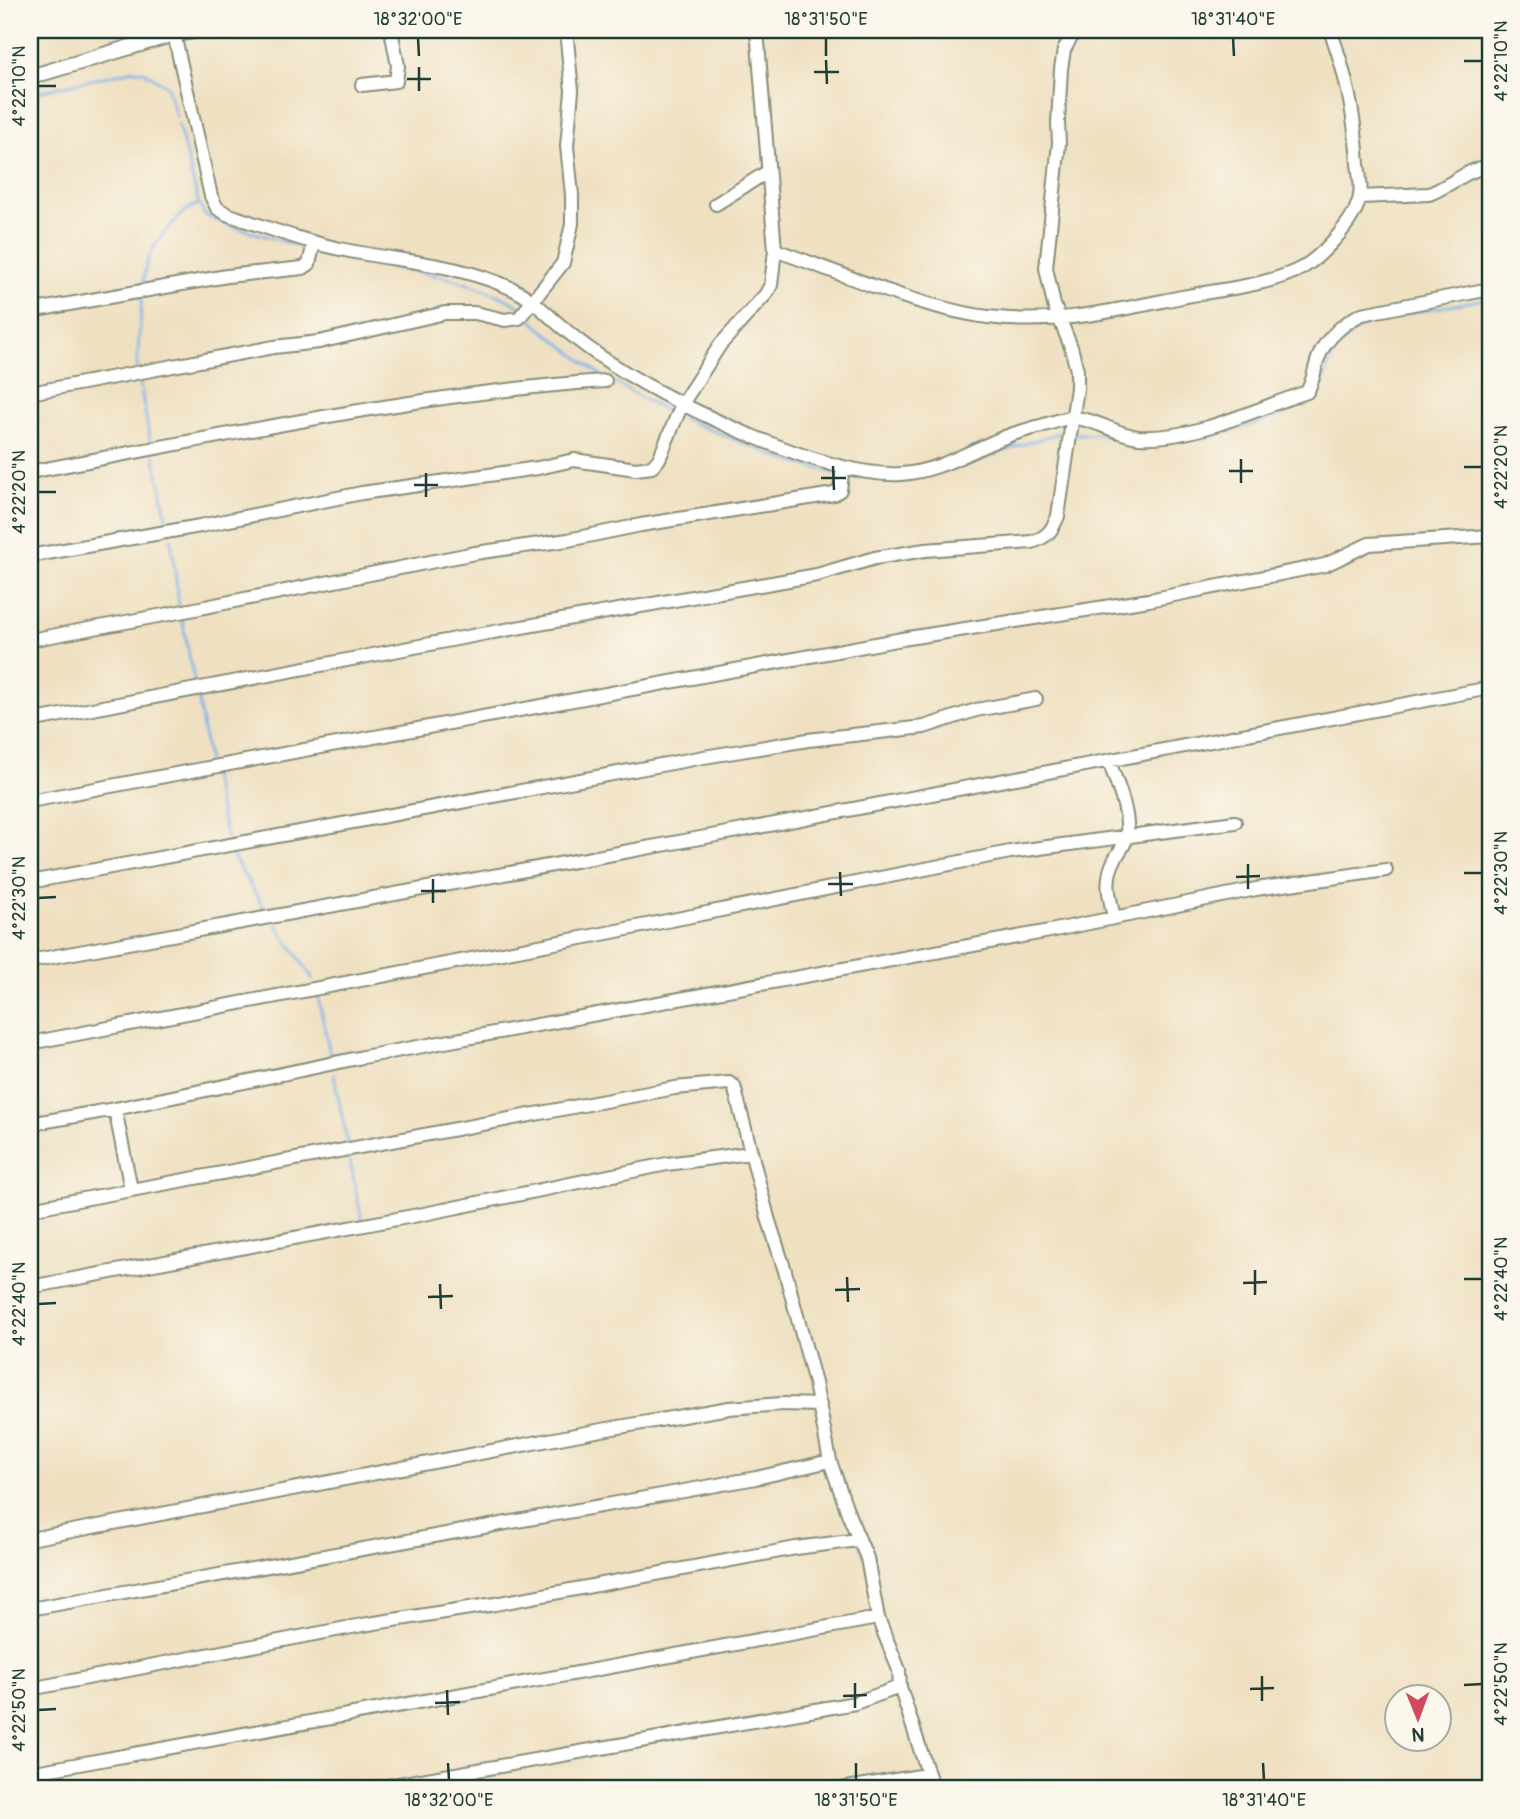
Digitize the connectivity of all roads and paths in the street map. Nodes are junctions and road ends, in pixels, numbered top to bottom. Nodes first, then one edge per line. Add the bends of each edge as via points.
1 (199, 30) edge
2 (391, 30) edge
3 (566, 30) edge
4 (757, 30) edge
5 (1075, 30) edge
6 (1330, 30) edge
7 (174, 32) edge
8 (30, 77) edge
9 (362, 85) dead end
10 (1490, 166) edge
11 (767, 172) junction
12 (1360, 197) junction
13 (716, 204) dead end
14 (313, 249) junction
15 (775, 250) junction
16 (1490, 289) edge
17 (529, 308) junction
18 (30, 311) edge
19 (1061, 319) junction
20 (605, 382) dead end
21 (30, 393) edge
22 (682, 404) junction
23 (1072, 428) junction
24 (30, 472) edge
25 (843, 473) junction
26 (1490, 536) edge
27 (30, 556) edge
28 (30, 640) edge
29 (1490, 688) edge
30 (1036, 699) dead end
31 (30, 720) edge
32 (1110, 761) junction
33 (30, 801) edge
34 (1235, 822) dead end
35 (1128, 838) junction
36 (1386, 870) dead end
37 (30, 881) edge
38 (1114, 917) junction
39 (30, 961) edge
40 (30, 1043) edge
41 (115, 1109) junction
42 (30, 1124) edge
43 (751, 1153) junction
44 (131, 1189) junction
45 (30, 1209) edge
46 (30, 1286) edge
47 (820, 1405) junction
48 (830, 1461) junction
49 (30, 1539) edge
50 (858, 1540) junction
51 (30, 1609) edge
52 (878, 1618) junction
53 (900, 1687) junction
54 (30, 1689) edge
55 (30, 1773) edge
56 (926, 1775) junction
57 (372, 1789) edge
58 (841, 1789) edge
59 (933, 1789) edge

1 - 7 main road
2 - 9 street via 396,81
3 - 17 street via 572,91 566,146 572,224 563,262
4 - 11 street
5 - 19 street via 1064,50 1061,69 1059,143 1047,253 1049,288
6 - 12 street via 1347,78
7 - 8 main road
7 - 14 street via 211,196 218,208
10 - 12 street via 1429,194
11 - 13 street
11 - 15 street
12 - 19 street via 1326,248 1296,271 1250,284
14 - 17 street via 464,270 516,290
14 - 18 street via 303,268 227,276
15 - 19 street via 957,311 1009,319
15 - 22 street via 766,294 720,345
16 - 23 street via 1351,319 1321,352 1307,392 1220,425 1136,437
17 - 21 street via 514,320 445,313 318,342
17 - 22 street via 616,367
19 - 23 street via 1077,370
20 - 24 street via 473,393
22 - 25 street
22 - 27 street via 652,467 574,460 398,487
23 - 25 street via 1007,435 931,468 901,474
23 - 31 street via 1058,516 1045,538 1032,542 875,558 817,575
25 - 28 street via 840,490 834,494 475,553
26 - 33 street via 1369,544 1325,565 1149,600 876,644
29 - 32 street
30 - 37 street via 976,709 924,727 704,757
32 - 35 street via 1126,807
32 - 39 street
34 - 35 street
35 - 38 street via 1108,880
35 - 40 street via 1010,852
36 - 38 street
38 - 41 street via 363,1057
41 - 42 street
41 - 44 street
43 - 44 street via 734,1086 718,1083
43 - 46 street via 667,1164
43 - 47 street
44 - 45 street
47 - 48 street
47 - 49 street via 729,1408 596,1430
48 - 50 street
48 - 51 street
50 - 52 street via 867,1558
50 - 54 street via 362,1625
52 - 53 street via 899,1670
52 - 55 street
53 - 56 street
53 - 57 street via 855,1703
56 - 58 street
56 - 59 street

